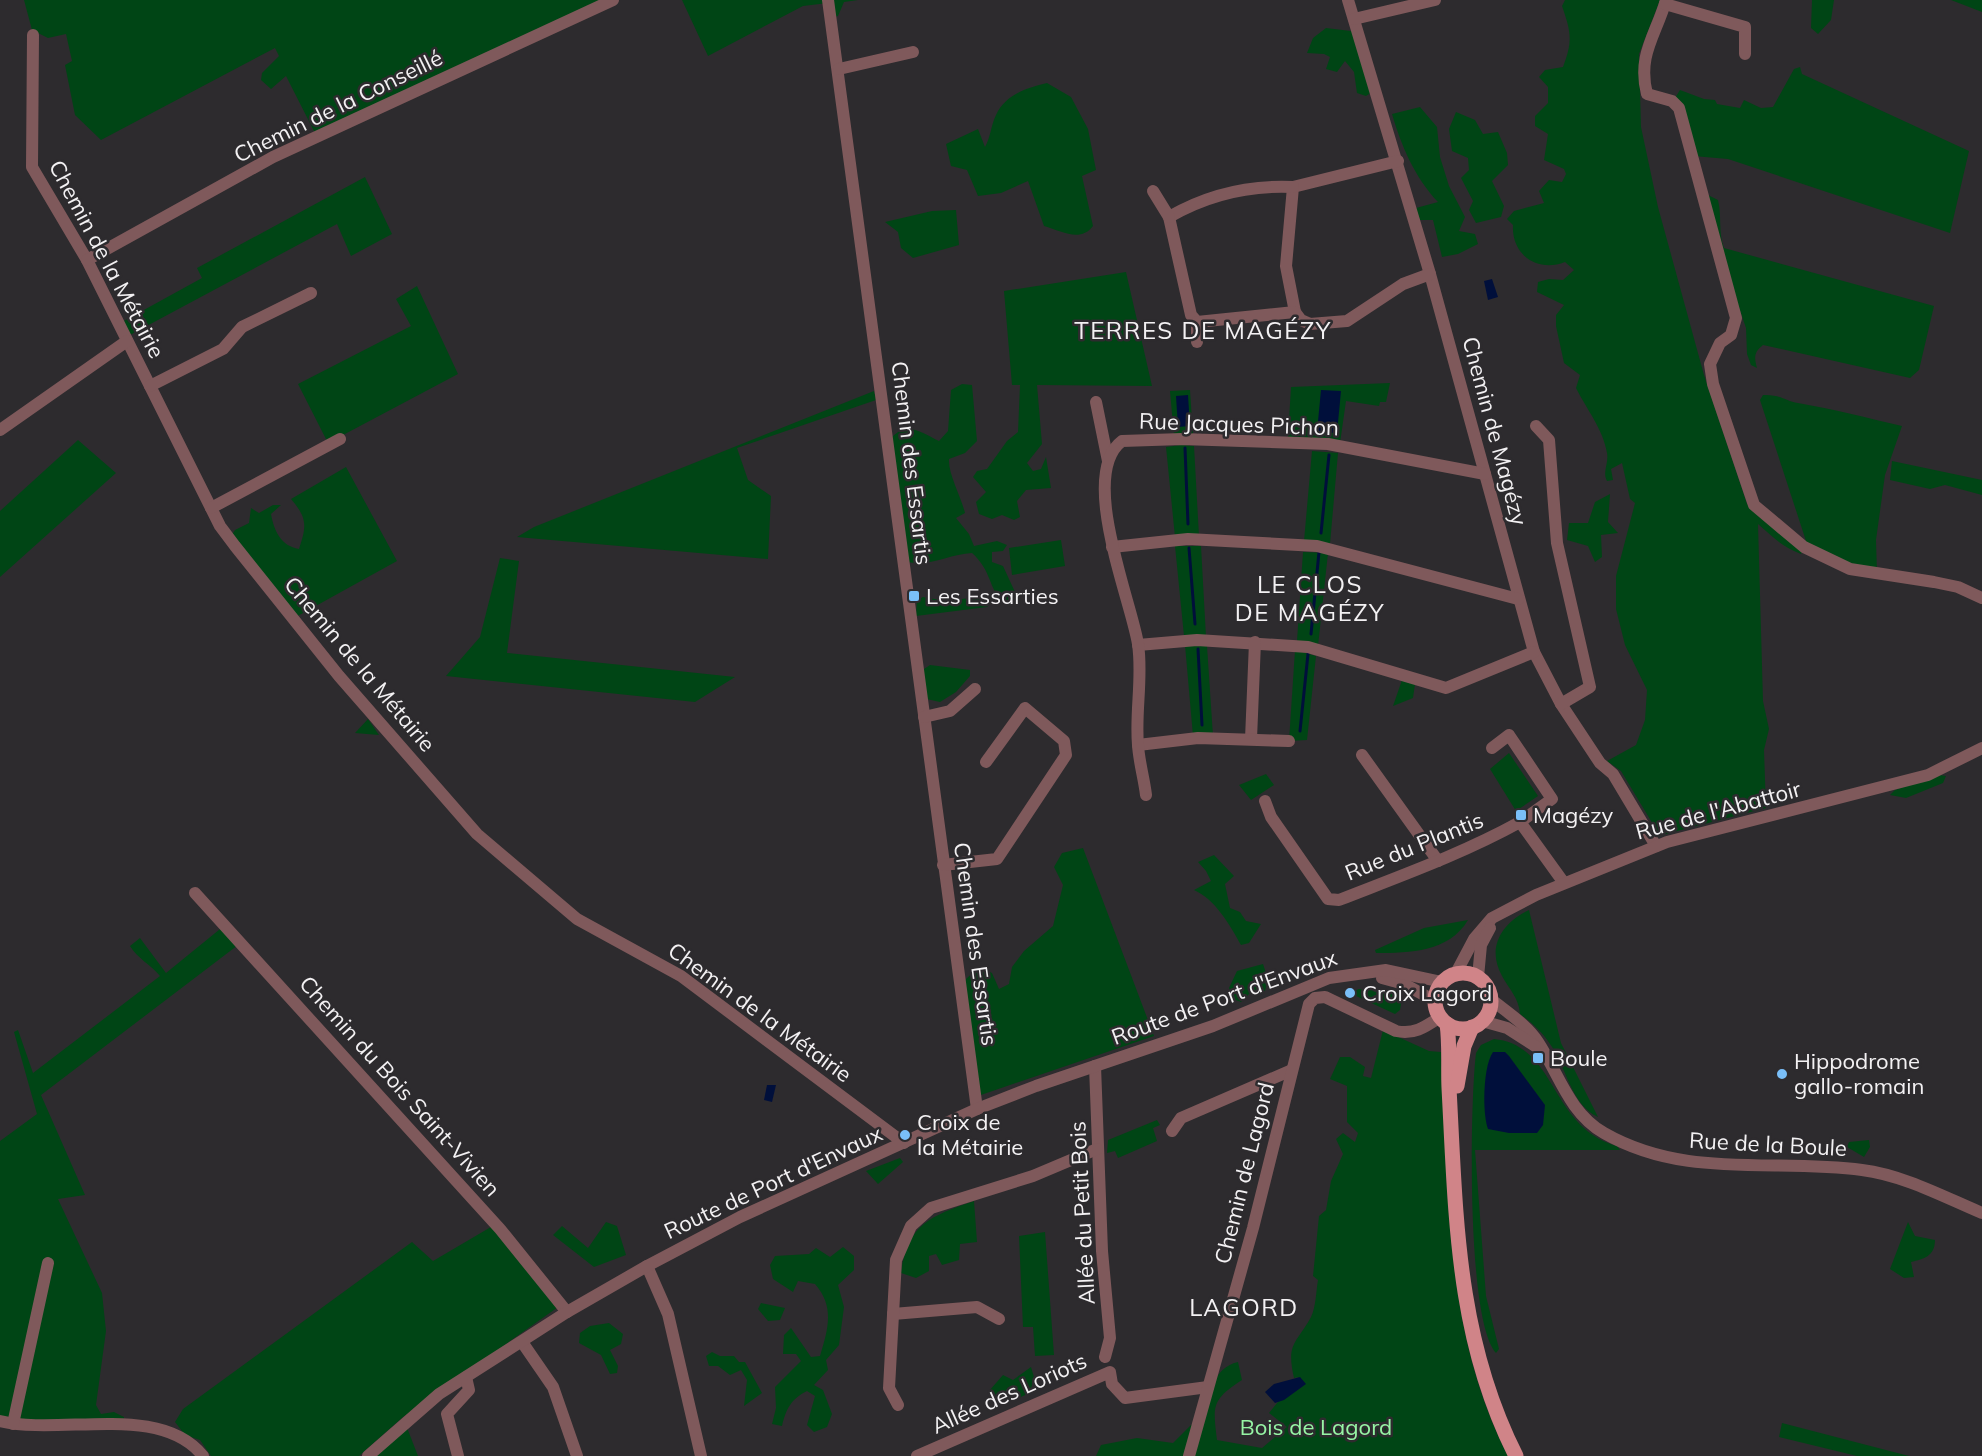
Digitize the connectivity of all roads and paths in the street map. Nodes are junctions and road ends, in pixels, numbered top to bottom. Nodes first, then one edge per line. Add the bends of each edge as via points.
1 (614, 0) edge
2 (828, 0) edge
3 (1348, 0) edge
4 (1435, 0) edge
5 (1666, 2) edge
6 (1354, 19) junction
7 (33, 35) dead end
8 (914, 52) dead end
9 (1745, 54) dead end
10 (839, 69) junction
11 (1398, 161) junction
12 (1293, 187) junction
13 (1153, 190) dead end
14 (1169, 217) junction
15 (87, 260) junction
16 (1430, 273) junction
17 (310, 292) dead end
18 (1295, 312) junction
19 (1197, 322) junction
20 (127, 340) junction
21 (1197, 342) dead end
22 (150, 387) junction
23 (1096, 402) dead end
24 (1536, 426) dead end
25 (0, 430) edge
26 (340, 439) dead end
27 (1108, 461) junction
28 (1485, 474) junction
29 (211, 507) junction
30 (1112, 547) junction
31 (1982, 598) edge
32 (1518, 599) junction
33 (1255, 642) junction
34 (1138, 645) junction
35 (1534, 652) junction
36 (975, 689) dead end
37 (1561, 704) junction
38 (924, 717) junction
39 (1251, 739) junction
40 (1289, 741) dead end
41 (1138, 746) junction
42 (1492, 748) dead end
43 (1982, 748) edge
44 (1362, 755) dead end
45 (986, 762) dead end
46 (1146, 795) dead end
47 (1265, 801) dead end
48 (1520, 822) junction
49 (1656, 846) junction
50 (1438, 861) junction
51 (943, 865) junction
52 (1564, 883) junction
53 (195, 893) dead end
54 (1503, 911) junction
55 (1370, 973) junction
56 (1456, 974) junction
57 (1478, 977) junction
58 (1442, 982) junction
59 (1492, 1000) junction
60 (1435, 1001) junction
61 (1444, 1021) junction
62 (1477, 1024) junction
63 (1549, 1064) junction
64 (1095, 1066) junction
65 (1292, 1070) junction
66 (977, 1109) junction
67 (1452, 1125) junction
68 (1172, 1131) dead end
69 (904, 1143) junction
70 (1097, 1149) junction
71 (1982, 1213) edge
72 (48, 1263) dead end
73 (647, 1266) junction
74 (567, 1312) junction
75 (893, 1314) junction
76 (999, 1319) dead end
77 (522, 1342) junction
78 (1105, 1357) dead end
79 (466, 1377) junction
80 (1208, 1387) junction
81 (898, 1405) dead end
82 (0, 1421) edge
83 (13, 1424) junction
84 (203, 1456) edge
85 (368, 1456) edge
86 (458, 1456) edge
87 (577, 1456) edge
88 (701, 1456) edge
89 (917, 1456) edge
90 (1189, 1456) edge
91 (1516, 1456) edge

1 - 15 street, Chemin de la Conseillé via 273,157
2 - 10 street, Chemin des Essartis
3 - 6 street, Chemin de Magézy
4 - 6 street
5 - 9 street via 1745,27
5 - 31 street via 1644,53 1644,81 1647,94 1672,101 1679,108 1718,246 1736,318 1731,335 1720,343 1710,364 1713,384 1754,505 1804,547 1850,568 1942,583
6 - 11 street, Chemin de Magézy
7 - 15 street, Chemin de la Métairie via 32,167
8 - 10 street
10 - 38 street, Chemin des Essartis
11 - 12 street
11 - 16 street, Chemin de Magézy
12 - 14 street via 1264,186 1197,201
12 - 18 street via 1286,266
13 - 14 street
14 - 19 street via 1191,315
15 - 20 street, Chemin de la Métairie
16 - 18 street via 1403,284 1347,321 1310,324 1300,321
16 - 28 street, Chemin de Magézy
17 - 22 street via 242,327 223,349
18 - 19 street
19 - 21 street
20 - 22 street, Chemin de la Métairie
20 - 25 street
22 - 29 street, Chemin de la Métairie
23 - 27 street
24 - 37 street via 1550,440 1557,543 1590,687
26 - 29 street
27 - 28 street, Rue Jacques Pichon via 1122,441 1328,444
27 - 30 street via 1104,498
28 - 32 street, Chemin de Magézy
29 - 69 street, Chemin de la Métairie via 220,526 339,676 477,834 577,919 681,976
30 - 32 street via 1188,539 1317,546
30 - 34 street
32 - 35 street, Chemin de Magézy
33 - 34 street via 1197,640
33 - 35 street via 1308,647 1446,688
33 - 39 street
34 - 41 street
35 - 37 street, Chemin de Magézy
36 - 38 street via 950,711
37 - 49 street, Chemin de Magézy via 1600,763 1612,774
38 - 51 street, Chemin des Essartis
39 - 40 street
39 - 41 street via 1198,738
41 - 46 street
42 - 48 street, Rue du Plantis via 1509,735 1552,799
43 - 49 street, Rue de l'Abattoir via 1928,775
44 - 50 street
45 - 51 street via 1025,708 1064,741 1066,755 997,859
47 - 50 street, Rue du Plantis via 1271,817 1328,899 1339,900
48 - 50 street, Rue du Plantis
48 - 52 street
49 - 52 street, Rue de l'Abattoir
51 - 66 street, Chemin des Essartis
52 - 54 street, Rue de l'Abattoir
53 - 74 street, Chemin du Bois Saint-Vivien via 500,1229
54 - 56 street, Rue de l'Abattoir via 1479,932
54 - 57 street via 1481,945
55 - 58 street, Route de Port d'Envaux via 1386,970
55 - 60 street via 1404,984
55 - 64 street, Route de Port d'Envaux via 1329,978 1213,1026
56 - 57 main road
56 - 58 main road
57 - 59 main road via 1488,987
58 - 60 main road
59 - 62 main road via 1490,1009
59 - 63 street, Rue de la Boule via 1527,1028
60 - 61 main road
61 - 62 main road via 1456,1028
61 - 65 street, Chemin de Lagord via 1407,1034 1325,997 1315,998 1309,1004
61 - 67 main road
62 - 63 street, Rue de la Boule via 1517,1032
62 - 67 main road via 1460,1063
63 - 71 street, Rue de la Boule via 1586,1120 1605,1133 1656,1155 1698,1164 1866,1170
64 - 66 street, Route de Port d'Envaux
64 - 70 street, Allée du Petit Bois
65 - 68 street via 1181,1118
65 - 80 street, Chemin de Lagord
66 - 69 street, Route de Port d'Envaux
67 - 91 main road via 1458,1245 1466,1311 1487,1388
69 - 73 street, Route de Port d'Envaux via 740,1217
70 - 75 street via 1033,1176 931,1208 911,1226 896,1260
70 - 78 street, Allée du Petit Bois via 1110,1338
72 - 83 street
73 - 74 street, Route de Port d'Envaux
73 - 88 street via 668,1314
74 - 77 street, Route de Port d'Envaux
75 - 76 street via 977,1307
75 - 81 street via 889,1388
77 - 79 street, Route de Port d'Envaux
77 - 87 street via 553,1387
79 - 85 street, Route de Port d'Envaux via 413,1414
79 - 86 street via 469,1390 447,1414
80 - 89 street, Allée des Loriots via 1125,1398 1112,1384 1110,1372
80 - 90 street, Chemin de Lagord
82 - 83 street
83 - 84 street via 156,1428 192,1443

